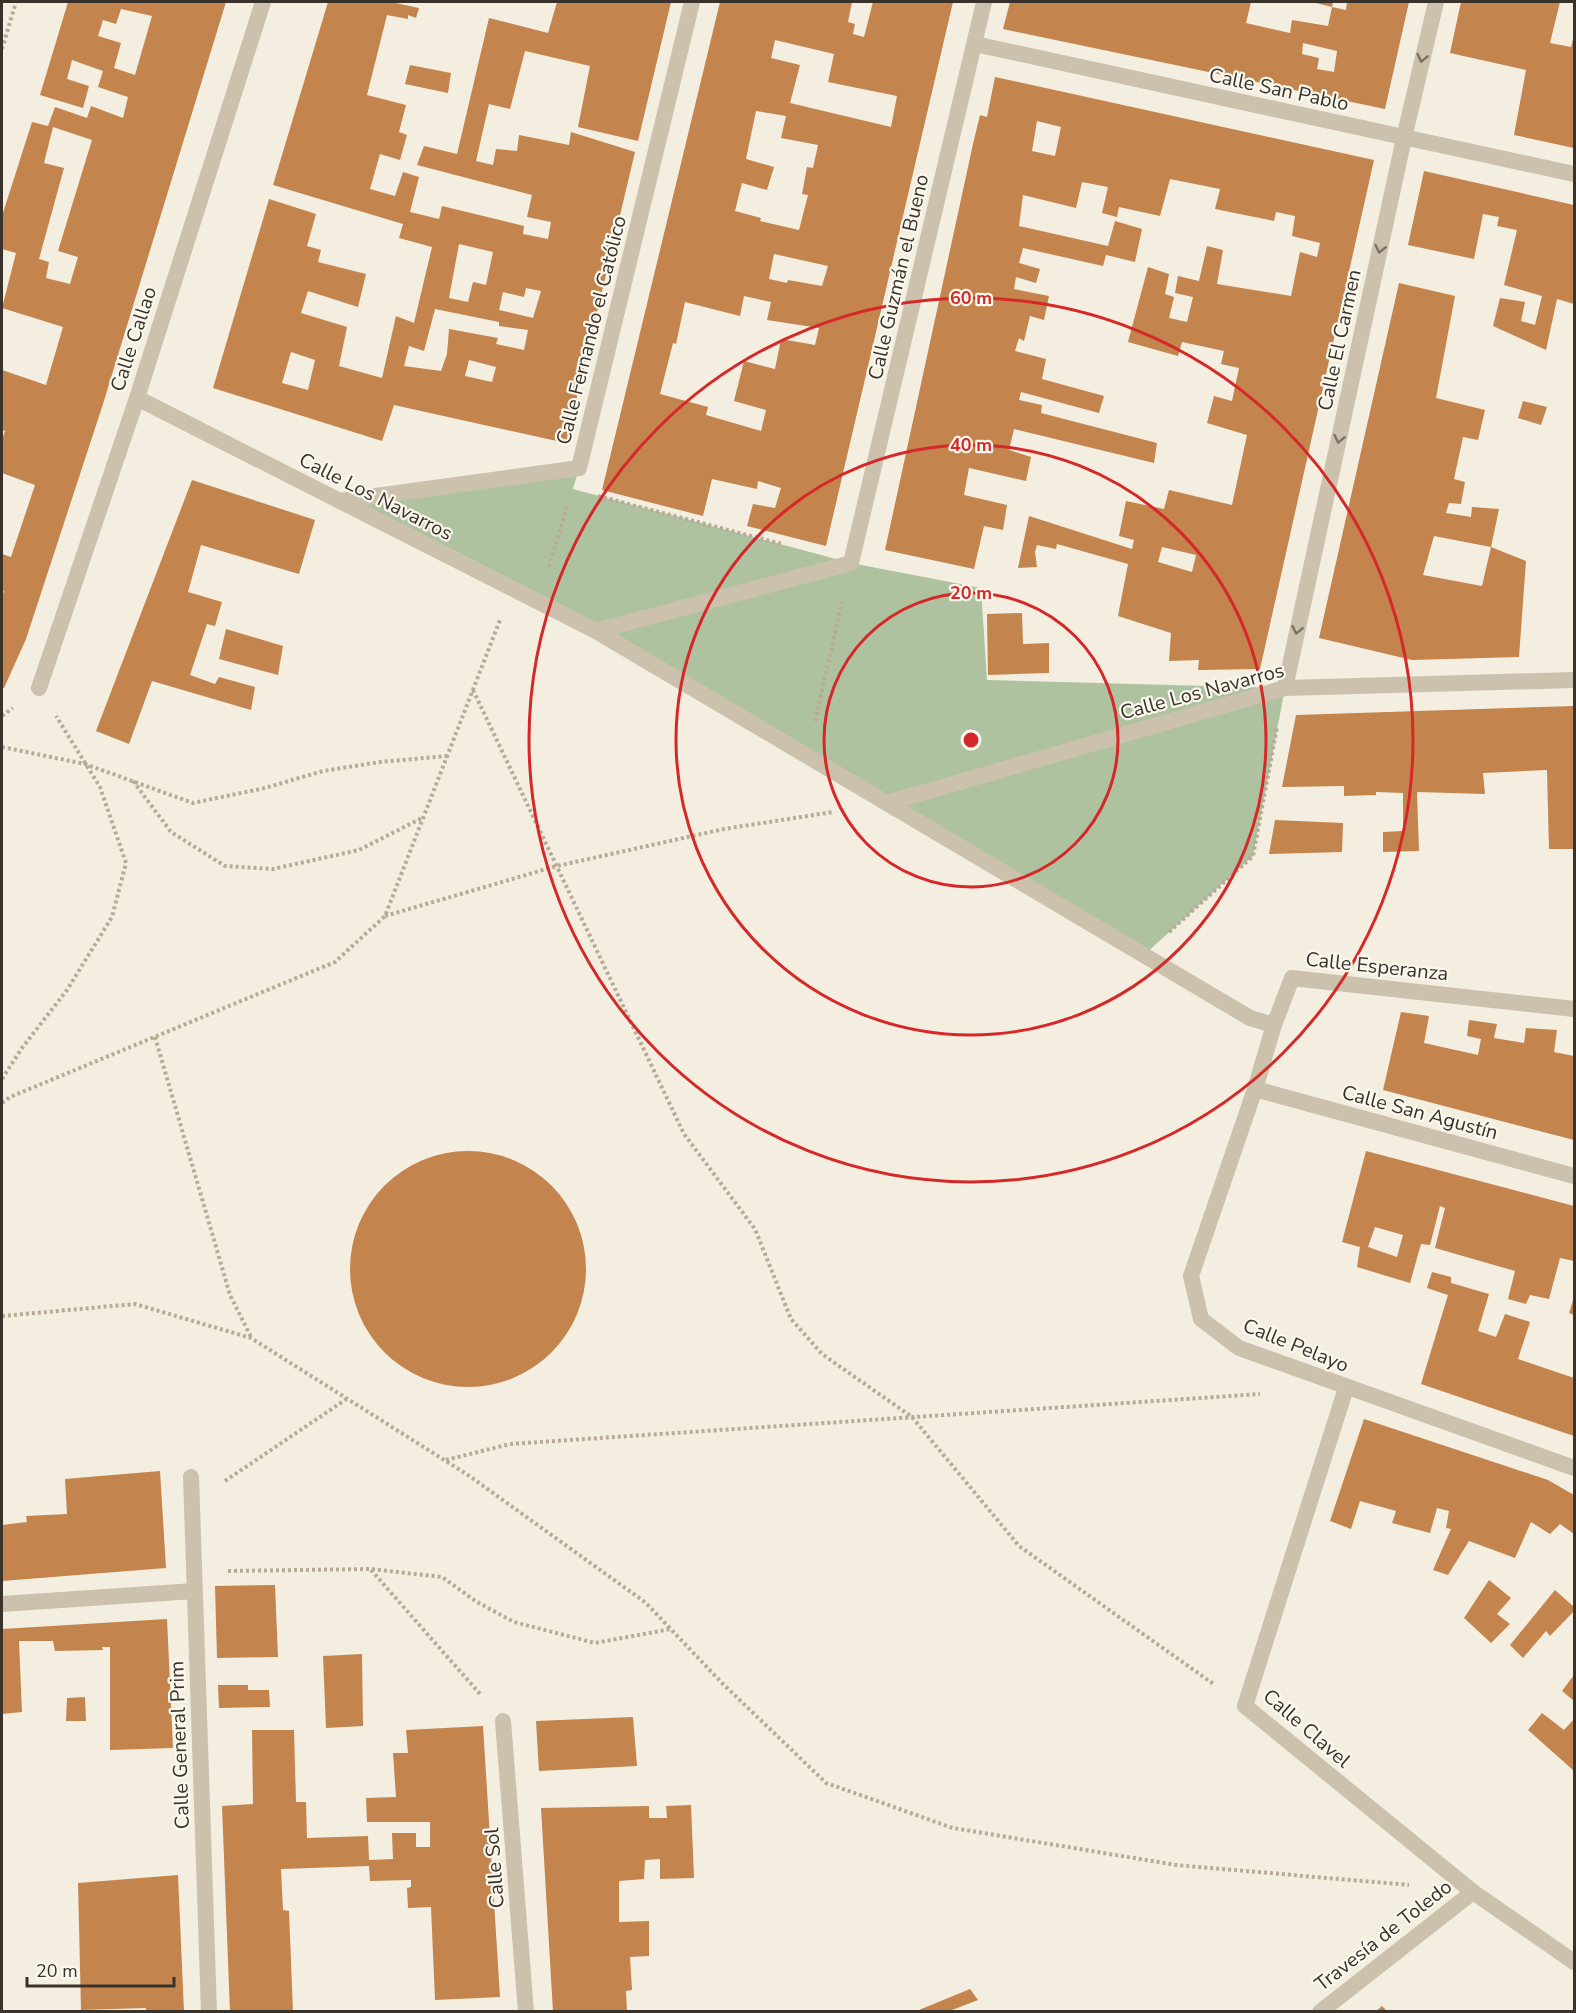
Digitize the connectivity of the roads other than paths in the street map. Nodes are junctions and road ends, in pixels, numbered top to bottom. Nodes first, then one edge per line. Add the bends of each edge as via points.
1 (263, 2) edge
2 (692, 2) edge
3 (984, 2) edge
4 (1436, 2) edge
5 (975, 44) junction
6 (1404, 138) junction
7 (1575, 174) edge
8 (137, 398) junction
9 (339, 501) junction
10 (596, 631) junction
11 (1575, 680) edge
12 (39, 688) road end
13 (1285, 688) junction
14 (887, 803) junction
15 (1575, 1009) edge
16 (1274, 1025) junction
17 (1255, 1089) junction
18 (1575, 1176) edge
19 (1346, 1388) junction
20 (1575, 1468) edge
21 (191, 1477) dead end
22 (194, 1591) junction
23 (2, 1605) edge
24 (503, 1721) road end
25 (1473, 1892) junction
26 (1575, 1962) edge
27 (209, 2012) edge
28 (526, 2012) edge
29 (1320, 2012) edge

1 - 8 street, Calle Callao
2 - 9 street, Calle Fernando el Católico via 579,468
3 - 5 street, Calle Guzmán el Bueno
4 -> 6 street, Calle El Carmen
5 - 6 street, Calle San Pablo
5 - 10 street, Calle Guzmán el Bueno via 851,562
6 - 7 street, Calle San Pablo
6 -> 13 street, Calle El Carmen
8 - 9 street, Calle Los Navarros
8 - 12 street, Calle Callao
9 - 10 street, Calle Los Navarros
10 - 14 street, Calle Los Navarros
11 - 13 street, Calle Los Navarros
13 - 14 street, Calle Los Navarros
14 - 16 street, Calle Los Navarros via 1250,1018
15 - 16 street, Calle Esperanza via 1292,978
16 - 17 street, Calle Esperanza
17 - 18 street, Calle San Agustín
17 - 19 street, Calle Pelayo via 1191,1276 1201,1319 1239,1348
19 - 20 street, Calle Pelayo
19 - 25 street, Calle Clavel via 1245,1706
21 - 22 street, Calle General Prim
22 - 23 street
22 - 27 street, Calle General Prim
24 - 28 street, Calle Sol
25 - 26 street, Calle Clavel
25 - 29 street, Travesía de Toledo

